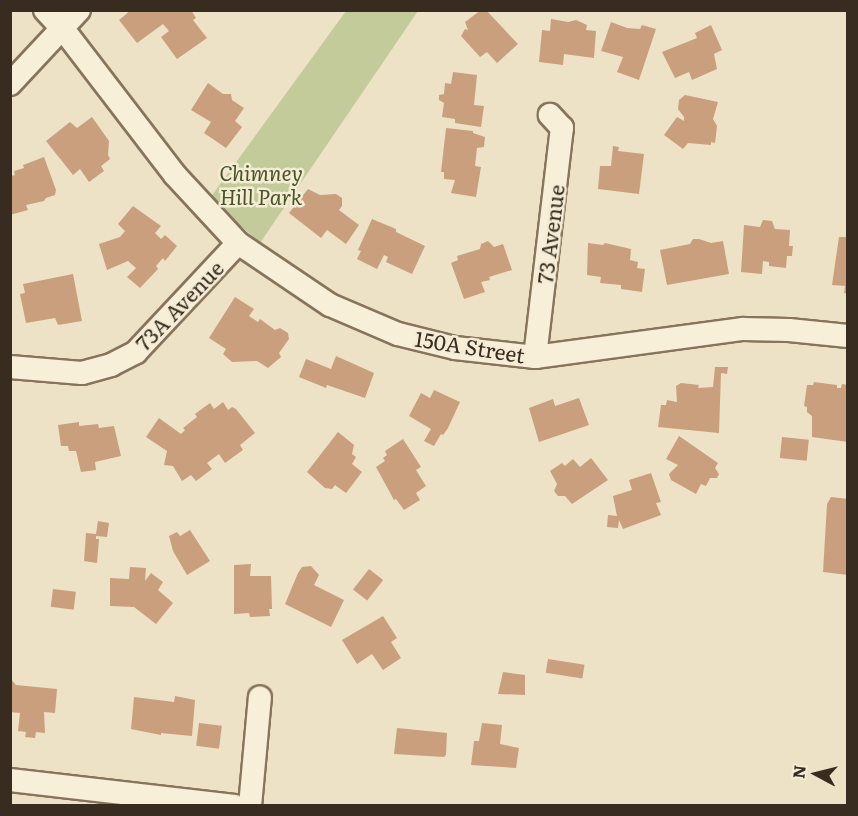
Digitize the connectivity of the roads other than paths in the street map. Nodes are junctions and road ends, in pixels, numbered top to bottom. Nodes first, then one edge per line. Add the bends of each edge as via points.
1 (45, 10) edge
2 (79, 10) edge
3 (63, 29) junction
4 (10, 84) edge
5 (550, 115) dead end
6 (238, 243) junction
7 (848, 336) edge
8 (535, 357) junction
9 (10, 367) edge
10 (260, 697) dead end
11 (10, 780) edge
12 (48, 795) edge
13 (234, 806) edge
14 (250, 806) edge

1 - 3 street, 150A Street
2 - 3 street
3 - 4 street
3 - 6 street, 150A Street via 175,175
5 - 8 street, 73 Avenue via 562,128
6 - 8 street, 150A Street via 330,305 398,334 456,348
6 - 9 street, 73A Avenue via 128,356 82,373
7 - 8 street, 150A Street via 743,329
10 - 14 street
11 - 12 street
12 - 13 street

